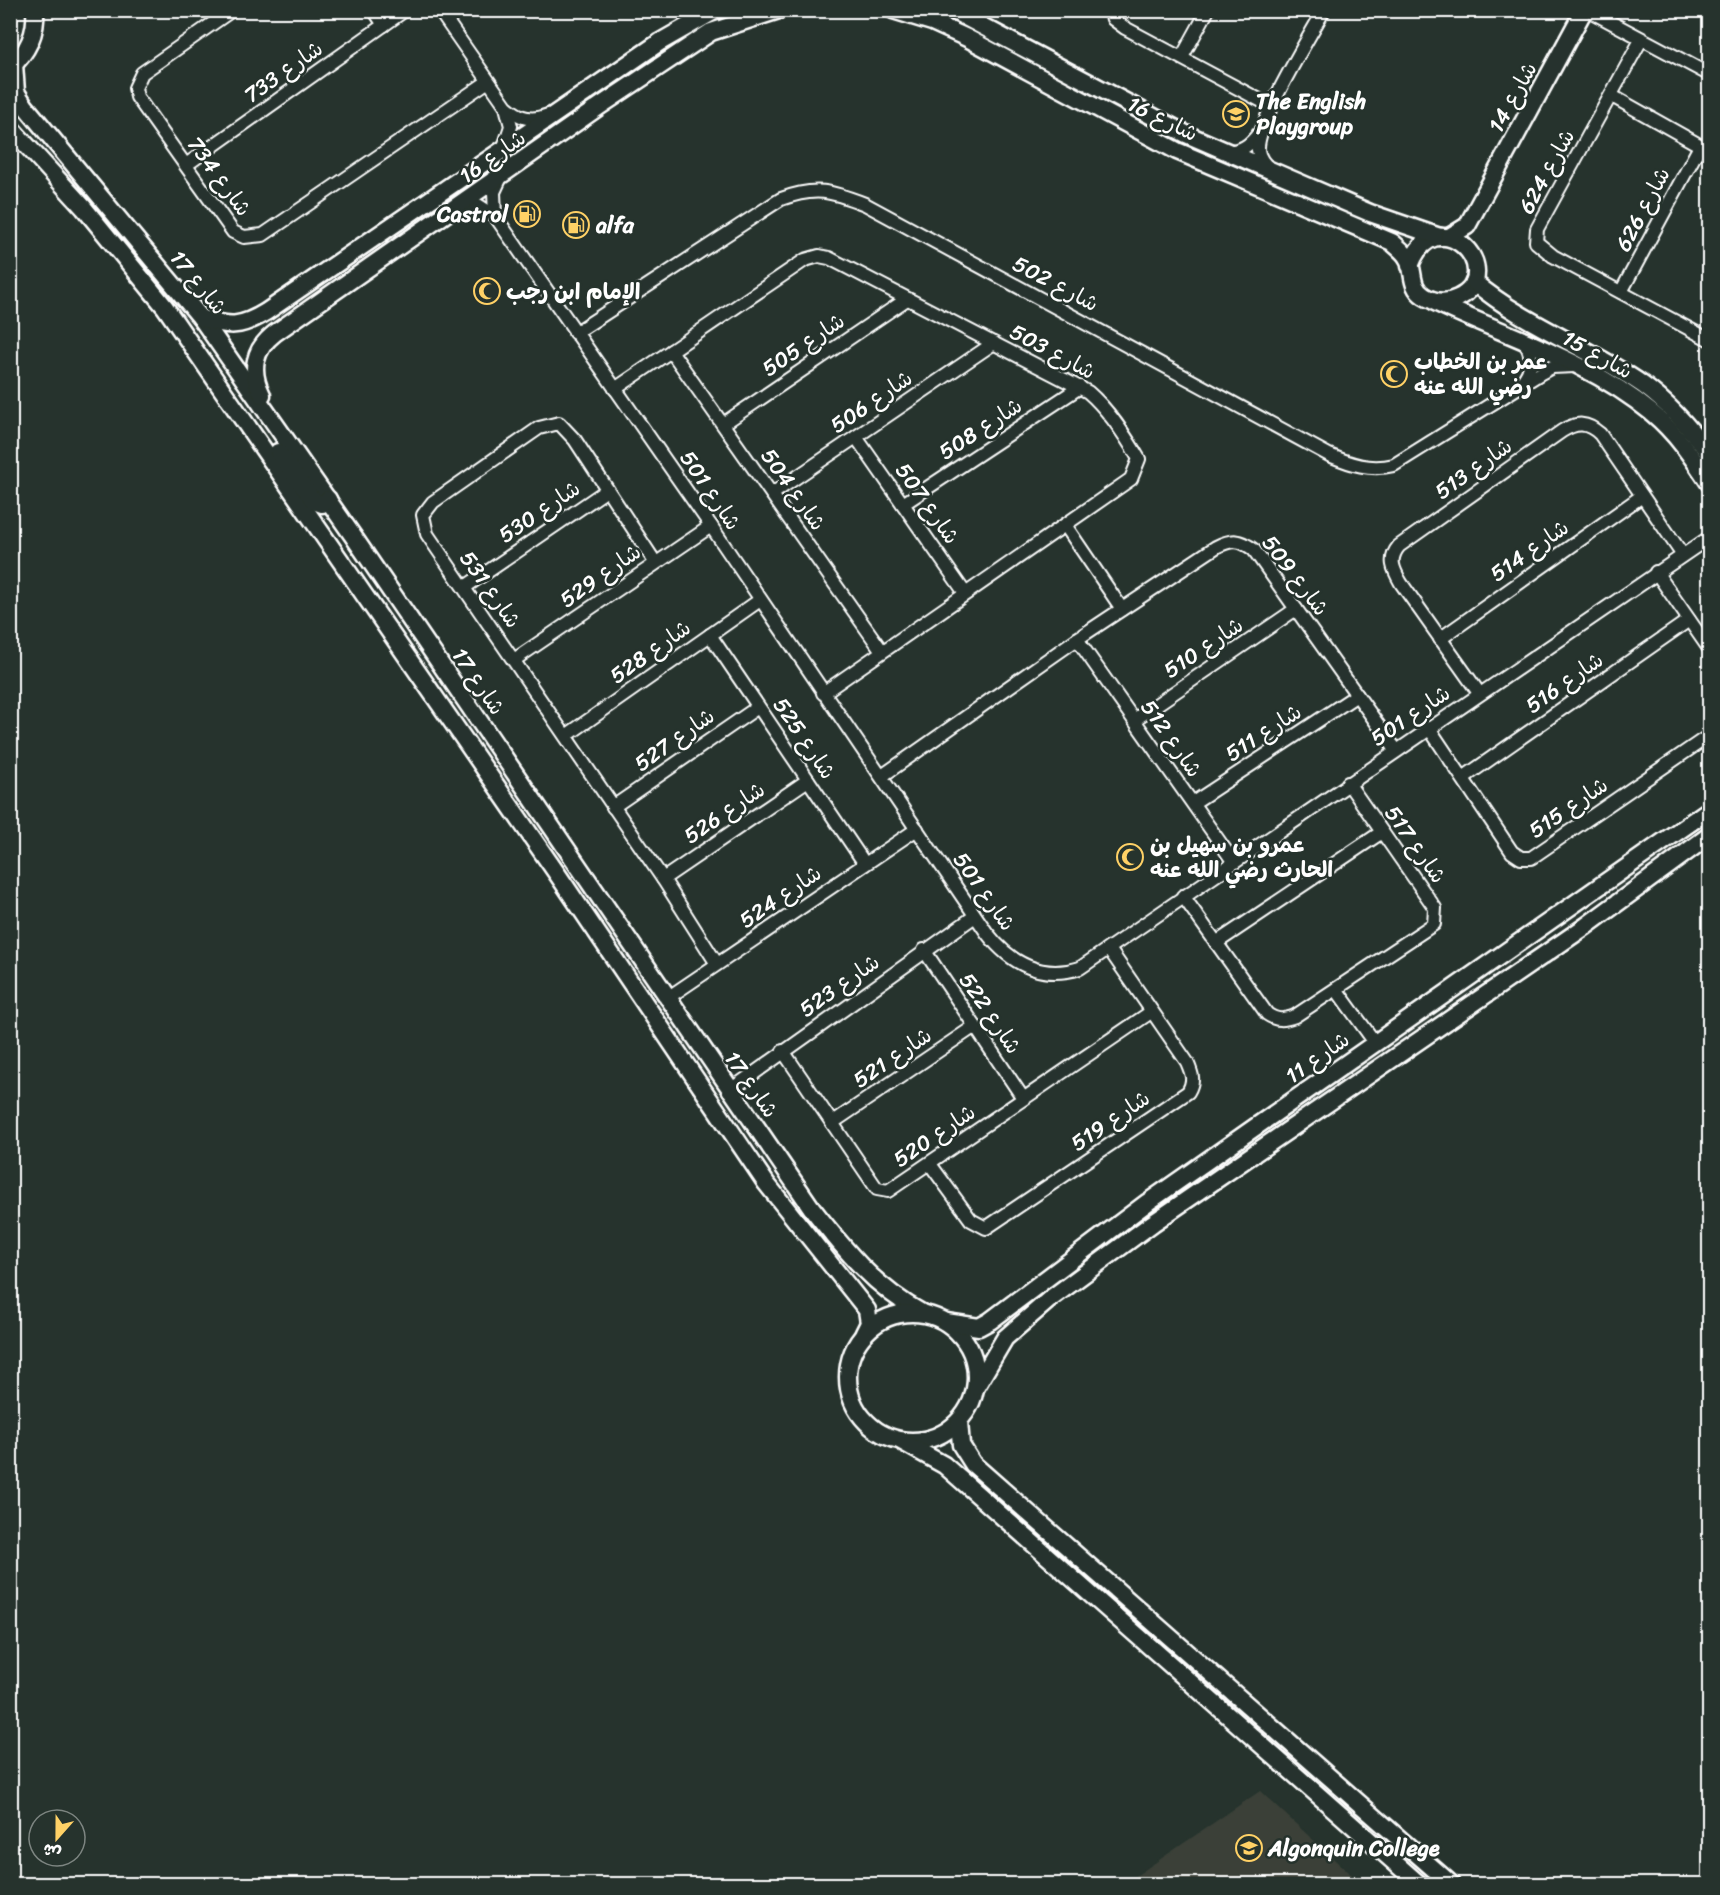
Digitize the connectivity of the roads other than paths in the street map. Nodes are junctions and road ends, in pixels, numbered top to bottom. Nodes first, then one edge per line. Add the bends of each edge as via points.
1 (232, 10) edge
2 (375, 10) edge
3 (405, 10) edge
4 (439, 10) edge
5 (716, 10) edge
6 (779, 10) edge
7 (893, 10) edge
8 (952, 10) edge
9 (1110, 10) edge
10 (1208, 10) edge
11 (1324, 10) edge
12 (1586, 10) edge
13 (36, 14) edge
14 (384, 25) junction
15 (967, 38) junction
16 (1641, 40) junction
17 (1182, 57) junction
18 (1048, 61) junction
19 (12, 66) edge
20 (1710, 75) edge
21 (488, 82) junction
22 (1612, 96) junction
23 (506, 106) junction
24 (1271, 106) junction
25 (555, 113) junction
26 (1106, 115) junction
27 (10, 127) edge
28 (1262, 129) junction
29 (1186, 134) junction
30 (503, 148) junction
31 (1705, 148) edge
32 (1220, 150) junction
33 (186, 165) junction
34 (1273, 172) junction
35 (501, 177) junction
36 (1479, 204) junction
37 (458, 207) junction
38 (408, 214) junction
39 (495, 216) junction
40 (1445, 237) junction
41 (1470, 251) junction
42 (1410, 266) junction
43 (1474, 282) junction
44 (1621, 292) junction
45 (907, 298) junction
46 (324, 299) junction
47 (1434, 302) junction
48 (201, 318) junction
49 (575, 333) junction
50 (1523, 340) junction
51 (1710, 340) edge
52 (994, 343) junction
53 (671, 351) junction
54 (1579, 366) junction
55 (1520, 386) junction
56 (1080, 387) junction
57 (615, 389) junction
58 (723, 424) junction
59 (249, 429) junction
60 (282, 433) junction
61 (856, 436) junction
62 (1710, 455) edge
63 (1710, 484) edge
64 (608, 490) junction
65 (772, 494) junction
66 (1642, 496) junction
67 (328, 499) junction
68 (903, 504) junction
69 (1065, 525) junction
70 (711, 526) junction
71 (1710, 537) edge
72 (1682, 554) junction
73 (655, 562) junction
74 (1656, 572) junction
75 (465, 587) junction
76 (965, 593) junction
77 (760, 600) junction
78 (1122, 609) junction
79 (1296, 609) junction
80 (1689, 620) junction
81 (710, 635) junction
82 (1077, 639) junction
83 (1440, 639) junction
84 (1710, 650) edge
85 (882, 651) junction
86 (514, 660) junction
87 (823, 693) junction
88 (1479, 693) junction
89 (1357, 695) junction
90 (758, 707) junction
91 (1134, 720) junction
92 (1429, 728) junction
93 (1710, 735) edge
94 (566, 736) junction
95 (1396, 750) junction
96 (882, 776) junction
97 (1463, 778) junction
98 (808, 780) junction
99 (1348, 783) junction
100 (1193, 803) junction
101 (613, 807) junction
102 (1710, 809) edge
103 (917, 830) junction
104 (1382, 832) junction
105 (1710, 835) edge
106 (1233, 861) junction
107 (865, 864) junction
108 (558, 875) junction
109 (663, 879) junction
110 (1610, 880) junction
111 (1183, 896) junction
112 (975, 916) junction
113 (618, 923) junction
114 (1216, 942) junction
115 (1109, 949) junction
116 (1553, 949) junction
117 (924, 950) junction
118 (1502, 956) junction
119 (717, 964) junction
120 (1336, 989) junction
121 (666, 999) junction
122 (1151, 1012) junction
123 (1445, 1023) junction
124 (975, 1026) junction
125 (1376, 1044) junction
126 (783, 1051) junction
127 (729, 1091) junction
128 (1023, 1098) junction
129 (832, 1123) junction
130 (930, 1164) junction
131 (922, 1313) junction
132 (946, 1322) junction
133 (864, 1333) junction
134 (976, 1388) junction
135 (959, 1422) junction
136 (901, 1441) junction
137 (1419, 1884) edge
138 (1451, 1884) edge

1 - 33 street, شارع 734 via 142,73 136,82 137,97
2 - 14 street
3 - 14 street, شارع 733
4 - 21 street
5 - 25 street, شارع 16 via 660,42
6 - 35 street, شارع 16 via 711,32
7 - 15 street, شارع 16
8 - 18 street, شارع 16
9 - 17 street via 1113,19 1125,28
10 - 17 street
11 - 24 street
12 - 16 street
12 - 36 street, شارع 14
13 - 19 street via 32,40
14 - 33 street, شارع 733
15 - 18 street via 984,39 1038,69
15 - 26 street, شارع 16
16 - 20 street
16 - 22 street, شارع 624
17 - 24 street
18 - 29 street, شارع 16
19 - 48 street, شارع 17 via 16,92 25,106
21 - 23 street
21 - 33 street, شارع 734 via 263,236 244,237 233,232
22 - 31 street
22 - 44 street, شارع 624 via 1535,237 1540,248
23 - 25 street via 531,120
23 - 30 street via 511,126
24 - 28 street
25 - 30 street, شارع 16
26 - 29 street via 1113,106 1119,107 1163,131
26 - 42 street, شارع 16 via 1177,151 1392,242 1408,258
27 - 59 street, شارع 17 via 84,208 165,307
28 - 32 street via 1244,148
28 - 34 street via 1258,152
29 - 32 street, شارع 16
30 - 38 street, شارع 16
31 - 44 street, شارع 626
32 - 34 street, شارع 16
34 - 40 street, شارع 16 via 1370,213
35 - 37 street, شارع 16
35 - 39 street via 494,192
36 - 40 street, شارع 14 via 1467,226
36 - 41 street, شارع 14
37 - 39 street via 478,205
37 - 46 street, شارع 16
38 - 46 street via 387,239 325,281 319,292
38 - 48 street, شارع 16 via 248,324 230,326
39 - 49 street, شارع 501
40 - 41 street via 1461,242
40 - 42 street via 1426,241 1415,252
41 - 43 street via 1476,266
42 - 47 street via 1412,281 1421,294
43 - 47 street via 1464,295 1450,302
43 - 62 street, شارع 15 via 1515,312 1643,385 1664,402
44 - 51 street, شارع 624
45 - 52 street, شارع 503
45 - 53 street, شارع 503 via 819,256 805,260
45 - 58 street, شارع 505
46 - 60 street, شارع 16 via 264,341 257,354 255,382
47 - 50 street, شارع 15
48 - 60 street, شارع 17
49 - 55 street, شارع 502 via 781,199 824,190 865,204 1350,464 1381,468 1394,465
49 - 57 street, شارع 501
50 - 54 street, شارع 15
50 - 55 street via 1531,367
52 - 56 street, شارع 503
52 - 61 street, شارع 506
53 - 57 street, شارع 503
53 - 58 street, شارع 504
54 - 55 street, شارع 502 via 1552,367
54 - 63 street, شارع 15 via 1653,413 1691,455
56 - 68 street, شارع 508
56 - 69 street, شارع 503 via 1100,403 1139,459 1131,479
57 - 70 street, شارع 501
58 - 65 street, شارع 504
59 - 67 street via 280,453 314,501 322,504
59 - 108 street, شارع 17
60 - 67 street, شارع 17
61 - 65 street, شارع 506
61 - 68 street, شارع 507
64 - 73 street, شارع 531
64 - 75 street, شارع 530
64 - 75 street, شارع 531 via 566,428 559,423 539,428 433,502 423,514 428,534
65 - 85 street, شارع 504
66 - 72 street, شارع 513
66 - 83 street, شارع 514
66 - 83 street, شارع 513 via 1600,434 1590,425 1572,424 1399,546 1393,554 1392,567
67 - 113 street, شارع 17
68 - 76 street, شارع 507
69 - 76 street, شارع 503
69 - 78 street
70 - 73 street, شارع 529
70 - 77 street, شارع 501
71 - 72 street, شارع 501
72 - 74 street, شارع 501
73 - 86 street, شارع 529
74 - 80 street
74 - 88 street, شارع 501
75 - 86 street, شارع 531
76 - 85 street, شارع 503
77 - 81 street, شارع 528
77 - 87 street, شارع 501
78 - 79 street, شارع 509 via 1216,547 1235,540 1254,550
78 - 82 street, شارع 509
79 - 89 street, شارع 509
79 - 91 street, شارع 510
80 - 84 street
80 - 97 street, شارع 516
81 - 90 street, شارع 525
81 - 94 street, شارع 528
82 - 91 street, شارع 512
82 - 96 street, شارع 509
83 - 88 street, شارع 513
85 - 87 street, شارع 503
86 - 94 street, شارع 531
87 - 96 street, شارع 501
88 - 92 street, شارع 501
89 - 95 street, شارع 509
89 - 100 street, شارع 511
90 - 98 street, شارع 525
90 - 101 street, شارع 527
91 - 100 street, شارع 512
92 - 95 street, شارع 501
92 - 97 street, شارع 515
93 - 97 street, شارع 515 via 1531,858 1521,858 1512,852
94 - 101 street, شارع 531
95 - 99 street, شارع 501
96 - 103 street, شارع 501
98 - 107 street, شارع 525
98 - 109 street, شارع 526
99 - 104 street, شارع 517
99 - 106 street, شارع 501
100 - 106 street, شارع 512
101 - 109 street, شارع 531
102 - 110 street, شارع 11
103 - 107 street, شارع 524
103 - 112 street, شارع 501
104 - 114 street
104 - 120 street, شارع 517 via 1435,909 1434,924
105 - 116 street, شارع 11
106 - 111 street, شارع 501
107 - 119 street, شارع 524
108 - 113 street via 569,872 580,879 610,920
108 - 133 street, شارع 17 via 766,1183 867,1310 870,1323
109 - 119 street, شارع 531
110 - 116 street via 1588,904 1545,933 1543,941
110 - 118 street, شارع 11
111 - 114 street, شارع 517
111 - 115 street, شارع 501
112 - 115 street, شارع 501 via 1000,950 1029,968 1063,973 1080,968
112 - 117 street, شارع 523
113 - 121 street, شارع 17
114 - 120 street, شارع 517 via 1267,1014 1275,1019 1295,1016
115 - 122 street, شارع 519
116 - 123 street, شارع 11
117 - 124 street, شارع 522
117 - 126 street, شارع 523
118 - 123 street via 1510,963 1509,970 1463,1001
118 - 125 street, شارع 11
119 - 121 street, شارع 524
120 - 125 street
121 - 127 street, شارع 17
122 - 128 street, شارع 520
122 - 130 street, شارع 519 via 1193,1075 1188,1092 986,1228 971,1220
123 - 134 street, شارع 11 via 1153,1223 1050,1299 1005,1338
124 - 128 street, شارع 522
124 - 129 street, شارع 521
125 - 132 street, شارع 11 via 1148,1202 990,1321 979,1327
126 - 127 street, شارع 523
126 - 129 street, شارع 520
127 - 131 street, شارع 17 via 841,1245 887,1292
128 - 130 street, شارع 520
129 - 130 street, شارع 520 via 882,1192
131 - 132 street
131 - 133 street via 901,1313 881,1320
132 - 134 street via 971,1351
133 - 136 street via 847,1368 851,1398 866,1423 882,1435
134 - 135 street
135 - 136 street via 932,1439
135 - 138 street via 961,1445 973,1464
136 - 137 street via 944,1465

